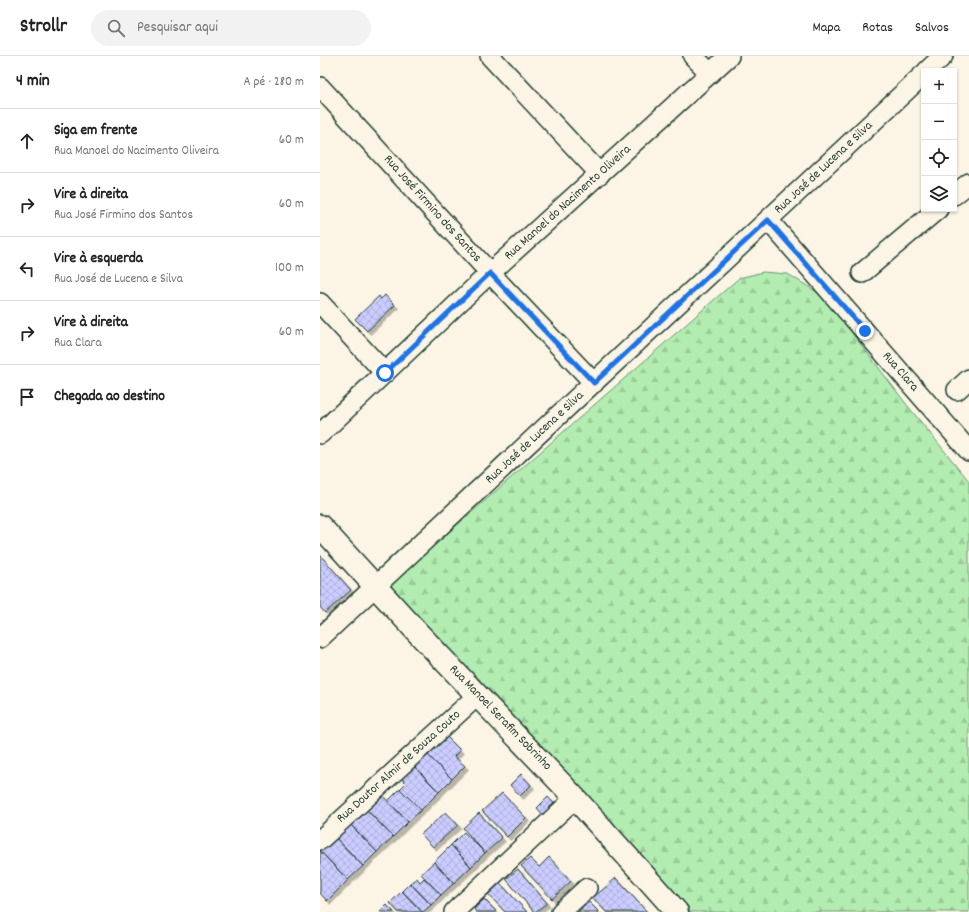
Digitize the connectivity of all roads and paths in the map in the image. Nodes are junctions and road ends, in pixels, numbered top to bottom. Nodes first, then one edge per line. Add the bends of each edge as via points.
1 (490, 56) edge
2 (694, 56) edge
3 (729, 56) edge
4 (943, 56) edge
5 (930, 68) edge
6 (710, 73) junction
7 (921, 77) edge
8 (320, 87) edge
9 (600, 174) junction
10 (969, 182) edge
11 (957, 192) edge
12 (934, 212) edge
13 (768, 220) junction
14 (490, 273) junction
15 (862, 274) dead end
16 (320, 303) edge
17 (385, 373) junction
18 (594, 383) junction
19 (320, 434) edge
20 (969, 451) edge
21 (320, 526) edge
22 (375, 587) junction
23 (320, 638) edge
24 (478, 695) junction
25 (576, 798) junction
26 (320, 840) edge
27 (586, 888) dead end
28 (454, 912) edge
29 (561, 912) edge
30 (676, 912) edge

1 - 9 street
2 - 6 street
3 - 6 street, Rua Manoel do Nacimento Oliveira
4 - 5 street
6 - 9 street, Rua Manoel do Nacimento Oliveira
7 - 13 street, Rua José de Lucena e Silva
8 - 14 street, Rua José Firmino dos Santos
9 - 14 street, Rua Manoel do Nacimento Oliveira
10 - 11 street
12 - 15 street
13 - 18 street, Rua José de Lucena e Silva
13 - 20 street, Rua Clara
14 - 17 street, Rua Manoel do Nacimento Oliveira
14 - 18 street, Rua José Firmino dos Santos
16 - 17 street
17 - 19 street, Rua Manoel do Nacimento Oliveira
18 - 22 street, Rua José de Lucena e Silva
21 - 22 street, Rua Manoel Serafim Sobrinho
22 - 23 street, Rua José de Lucena e Silva
22 - 24 street, Rua Manoel Serafim Sobrinho
24 - 25 street, Rua Manoel Serafim Sobrinho
24 - 26 street, Rua Doutor Almir de Souza Couto
25 - 28 street
25 - 30 street, Rua Manoel Serafim Sobrinho
27 - 29 street

